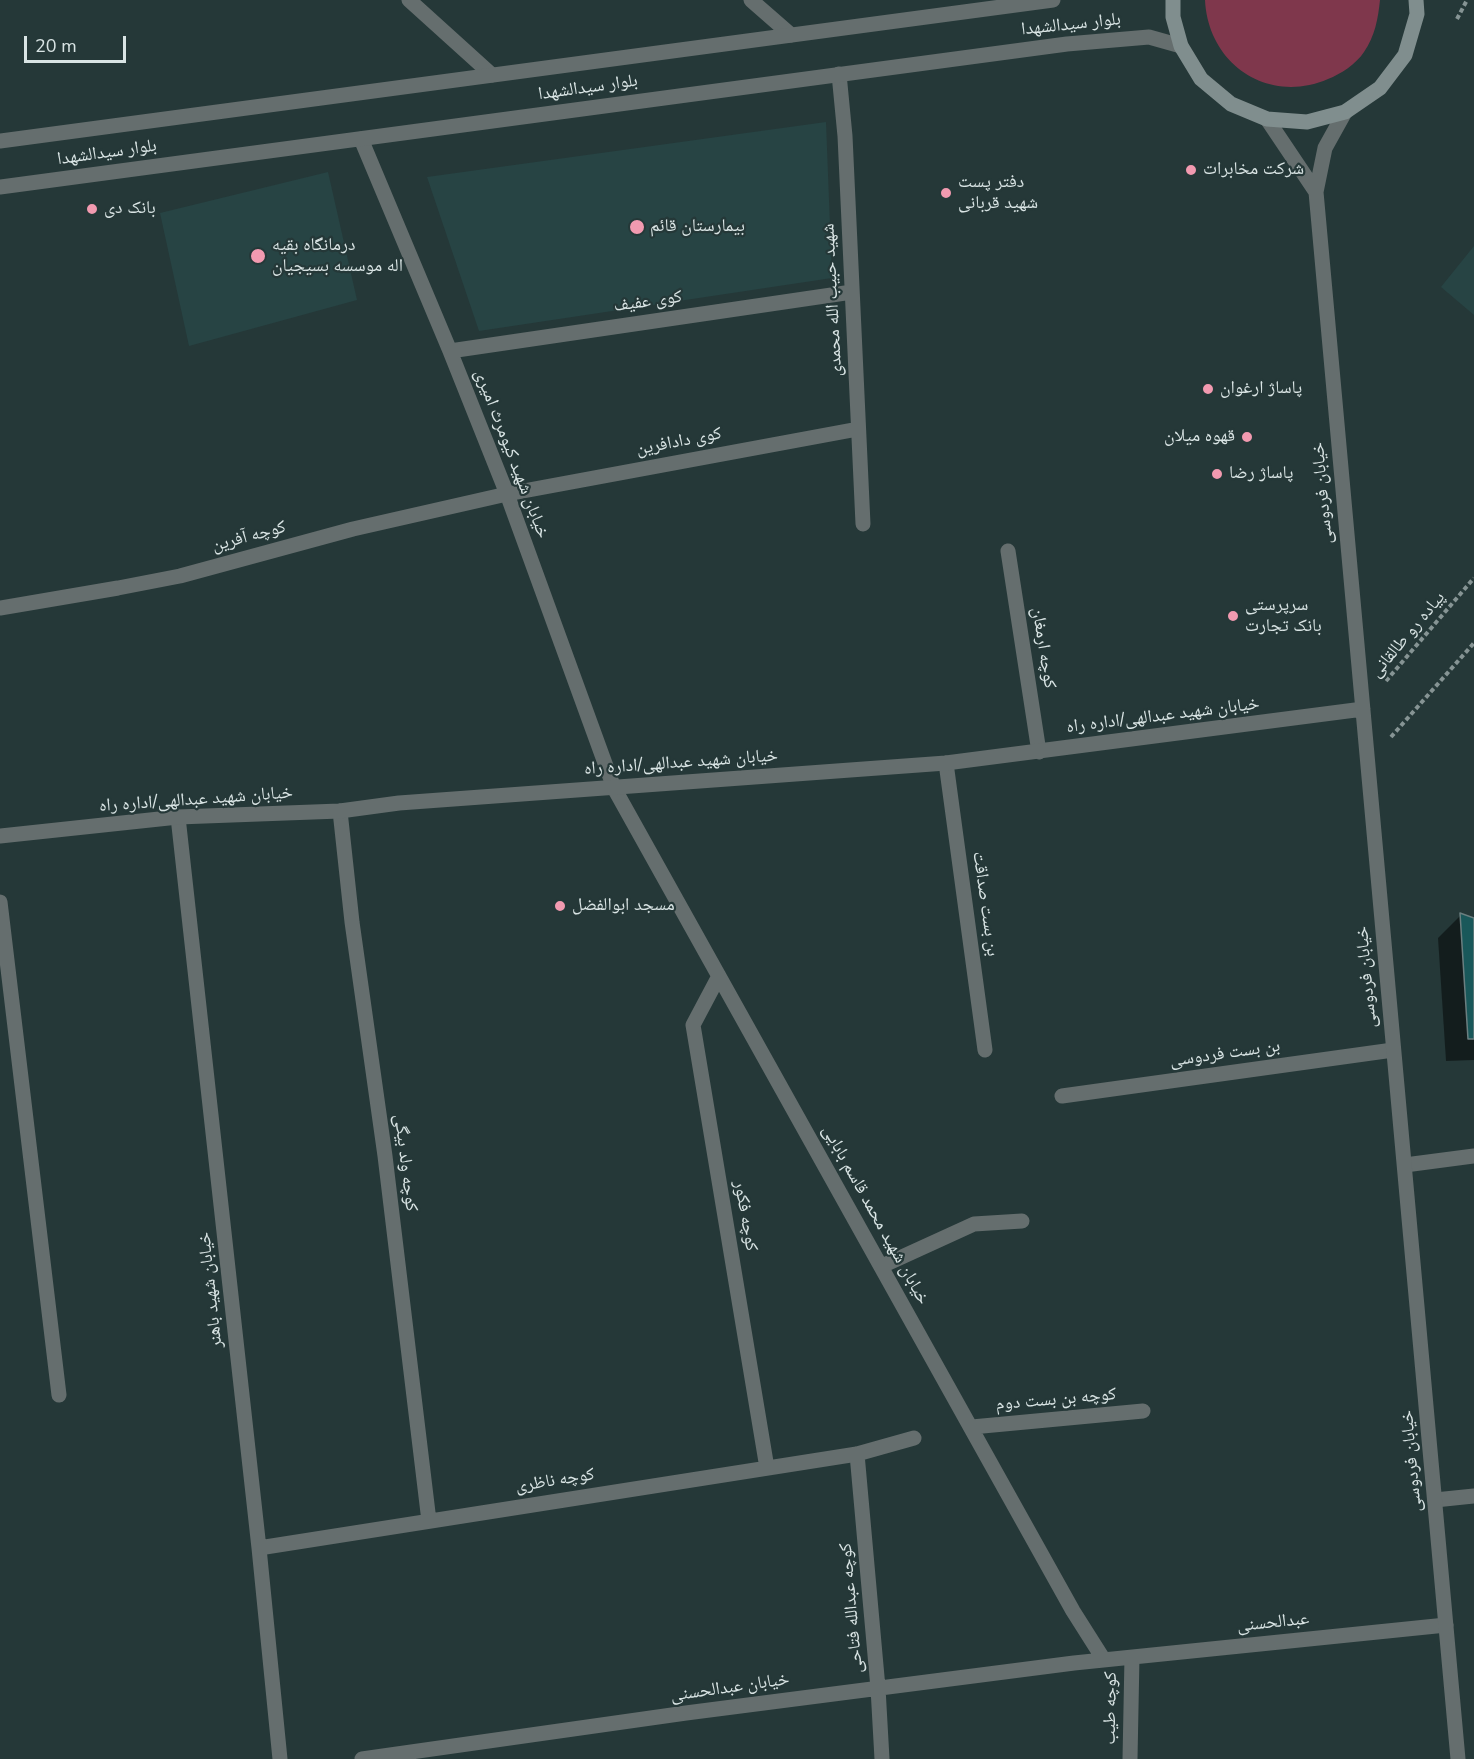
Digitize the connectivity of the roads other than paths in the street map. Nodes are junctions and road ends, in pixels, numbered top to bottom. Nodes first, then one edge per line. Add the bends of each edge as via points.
1 (409, 0) edge
2 (751, 0) edge
3 (1053, 0) edge
4 (1173, 0) edge
5 (1416, 0) edge
6 (791, 35) junction
7 (1181, 46) junction
8 (839, 74) junction
9 (492, 75) junction
10 (1345, 112) junction
11 (1266, 119) junction
12 (361, 139) junction
13 (0, 141) edge
14 (0, 187) edge
15 (1316, 192) junction
16 (852, 292) junction
17 (450, 351) junction
18 (858, 429) junction
19 (507, 494) junction
20 (863, 524) dead end
21 (1008, 551) dead end
22 (0, 608) edge
23 (1362, 709) junction
24 (1039, 752) junction
25 (946, 763) junction
26 (614, 788) junction
27 (340, 811) junction
28 (178, 817) junction
29 (0, 836) edge
30 (0, 902) edge
31 (719, 976) junction
32 (985, 1050) dead end
33 (1393, 1050) junction
34 (1062, 1096) dead end
35 (1474, 1156) edge
36 (1405, 1165) junction
37 (1022, 1221) dead end
38 (882, 1266) junction
39 (59, 1395) dead end
40 (1143, 1412) dead end
41 (972, 1427) junction
42 (914, 1438) dead end
43 (857, 1454) junction
44 (767, 1468) junction
45 (1474, 1497) edge
46 (1435, 1500) junction
47 (429, 1521) junction
48 (259, 1548) junction
49 (1446, 1625) junction
50 (1132, 1657) junction
51 (1104, 1660) junction
52 (878, 1688) junction
53 (280, 1759) edge
54 (362, 1759) edge
55 (882, 1759) edge
56 (1130, 1759) edge
57 (1458, 1759) edge

1 - 9 street
2 - 6 street
3 - 6 street, بلوار سیدالشهدا
4 - 7 main road
5 - 10 main road via 1417,14 1405,55 1380,88
6 - 9 street, بلوار سیدالشهدا
7 - 8 street, بلوار سیدالشهدا via 1149,37
7 - 11 main road via 1201,79 1231,104
8 - 12 street, بلوار سیدالشهدا
8 - 16 street, شهید حبیب‌ الله محمدی
9 - 13 street, بلوار سیدالشهدا
10 - 11 main road via 1307,122
10 - 15 street, خیابان فردوسی via 1325,148
11 - 15 street, خیابان فردوسی
12 - 14 street, بلوار سیدالشهدا
12 - 17 street, خیابان شهید کیومرث امیری
15 - 23 street, خیابان فردوسی
16 - 17 street, کوی عفیف
16 - 18 street, شهید حبیب‌ الله محمدی
17 - 19 street, خیابان شهید کیومرث امیری
18 - 19 street, کوی دادافرین
18 - 20 street, شهید حبیب‌ الله محمدی
19 - 22 street, کوچه آفرین via 353,529 180,576
19 - 26 street, خیابان شهید کیومرث امیری
21 - 24 street, کوچه ارمغان
23 - 24 street, خیابان شهید عبدالهی/اداره راه
23 - 33 street, خیابان فردوسی
24 - 25 street, خیابان شهید عبدالهی/اداره راه
25 - 26 street, خیابان شهید عبدالهی/اداره راه
25 - 32 street, بن بست صداقت
26 - 27 street, خیابان شهید عبدالهی/اداره راه via 399,803
26 - 31 street, خیابان شهید محمد قاسم بابایی
27 - 28 street, خیابان شهید عبدالهی/اداره راه
27 - 47 street, کوچه ولد بیگی
28 - 29 street, خیابان شهید عبدالهی/اداره راه
28 - 48 street, خیابان شهید باهنر
30 - 39 street
31 - 38 street, خیابان شهید محمد قاسم بابایی
31 - 44 street, کوچه فکور via 693,1025
33 - 34 street, بن بست فردوسی
33 - 36 street, خیابان فردوسی
35 - 36 street
36 - 46 street, خیابان فردوسی
37 - 38 street via 974,1224
38 - 41 street, خیابان شهید محمد قاسم بابایی
40 - 41 street, کوچه بن بست دوم
41 - 51 street, خیابان شهید محمد قاسم بابایی
42 - 43 street, کوچه ناظری
43 - 44 street, کوچه ناظری
43 - 52 street, کوچه عبدالله فتاحی
44 - 47 street, کوچه ناظری
45 - 46 street
46 - 49 street, خیابان فردوسی
47 - 48 street, کوچه ناظری
48 - 53 street, خیابان شهید باهنر
49 - 50 street, عبدالحسنی
49 - 57 street, خیابان فردوسی
50 - 51 street, عبدالحسنی
50 - 56 street, کوچه طیب
51 - 52 street, خیابان عبدالحسنی
52 - 54 street, خیابان عبدالحسنی
52 - 55 street, کوچه عبدالله فتاحی

